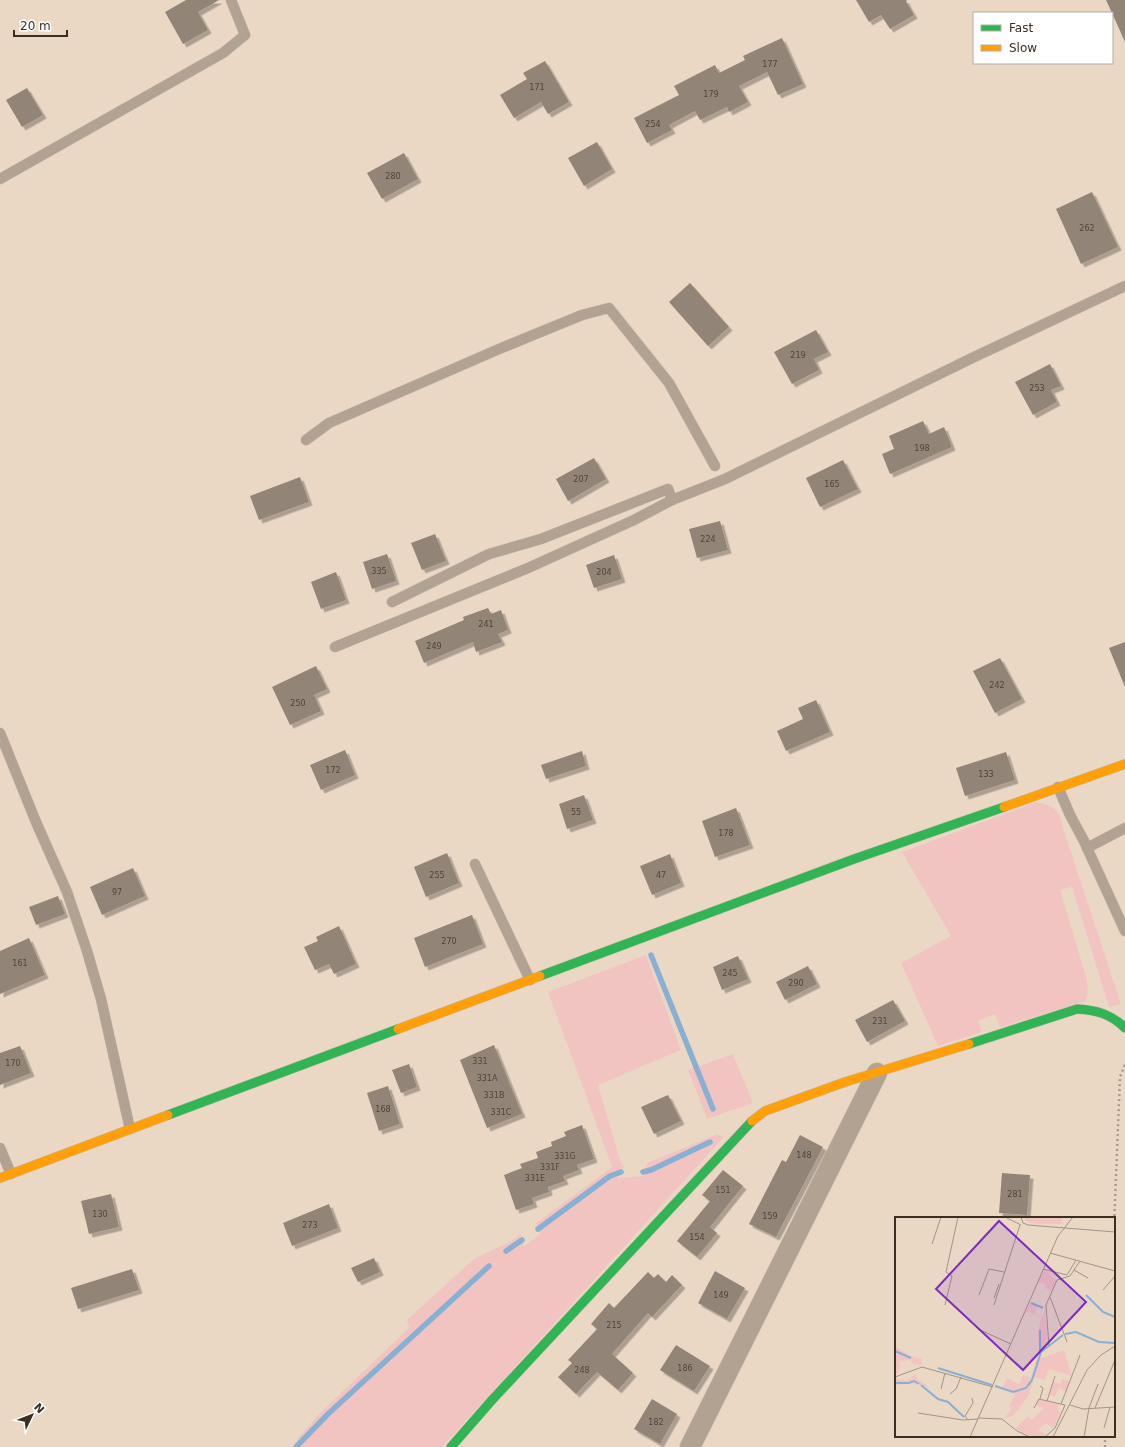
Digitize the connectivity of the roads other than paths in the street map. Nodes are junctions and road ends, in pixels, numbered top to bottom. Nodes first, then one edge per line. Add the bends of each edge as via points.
1 (231, 0) edge
2 (0, 180) edge
3 (1125, 286) edge
4 (306, 440) dead end
5 (715, 466) dead end
6 (672, 500) junction
7 (392, 602) dead end
8 (335, 647) dead end
9 (0, 733) edge
10 (1125, 764) edge
11 (1058, 787) junction
12 (1125, 828) edge
13 (1087, 848) junction
14 (475, 864) dead end
15 (1125, 931) edge
16 (530, 980) junction
17 (1125, 1028) edge
18 (877, 1073) junction
19 (130, 1129) junction
20 (0, 1148) edge
21 (11, 1174) junction
22 (0, 1178) edge
23 (451, 1447) edge
24 (690, 1447) edge

1 - 2 lane via 245,35 222,53
3 - 6 lane via 725,479
4 - 5 lane via 329,423 499,349 582,315 609,308 669,383
6 - 7 lane via 668,489 541,539 489,554
6 - 8 lane via 528,568
9 - 19 lane via 67,892 87,951 101,999
10 - 11 street
11 - 13 lane
11 - 16 street via 854,859
12 - 13 lane
13 - 15 lane
14 - 16 lane
16 - 19 street
17 - 18 street via 1121,1023 1100,1012 1077,1009
18 - 23 street via 765,1111 750,1122
18 - 24 street
19 - 21 street
20 - 21 lane
21 - 22 street

